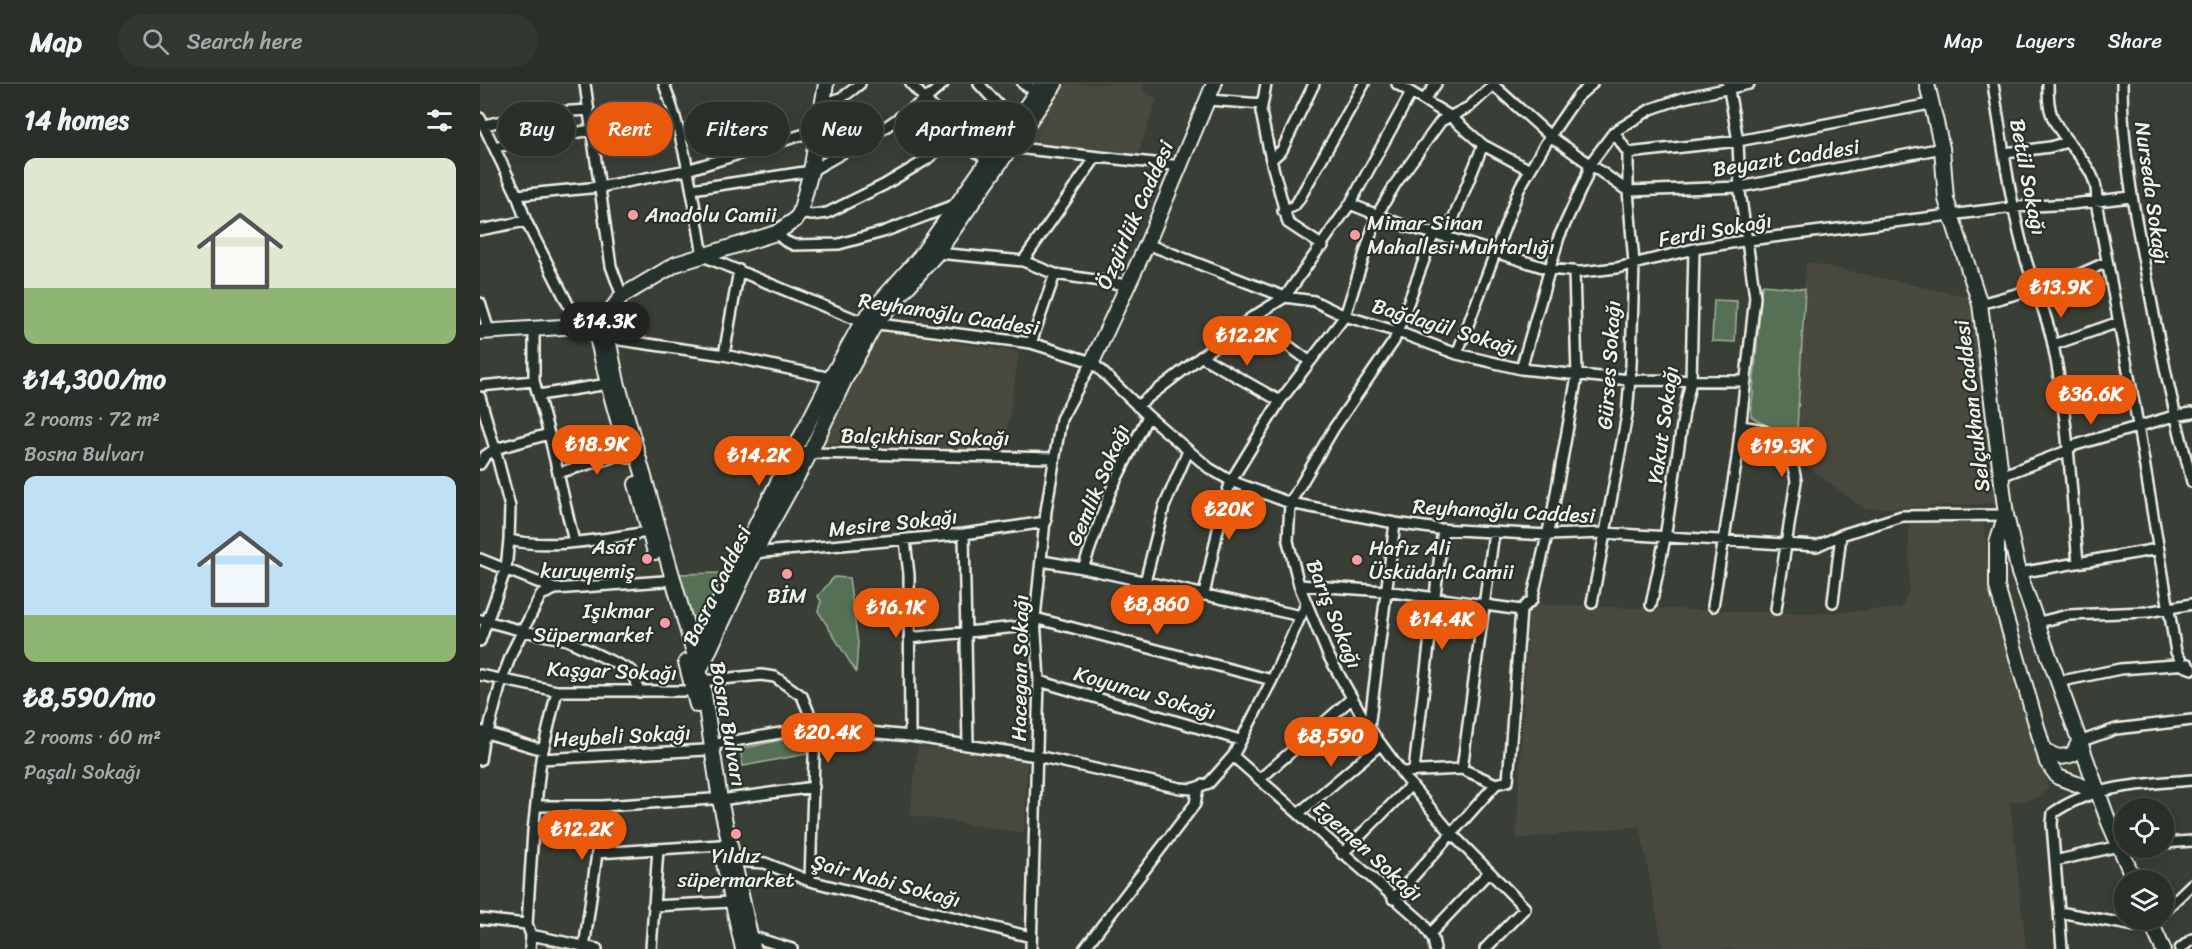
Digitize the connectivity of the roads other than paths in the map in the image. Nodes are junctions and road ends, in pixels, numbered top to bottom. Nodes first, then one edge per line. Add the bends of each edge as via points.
1 (585, 84) edge
2 (664, 84) edge
3 (826, 84) edge
4 (860, 84) edge
5 (911, 84) edge
6 (943, 84) edge
7 (979, 84) edge
8 (1023, 84) edge
9 (1055, 84) edge
10 (1214, 84) edge
11 (1266, 84) edge
12 (1314, 84) edge
13 (1364, 84) edge
14 (1397, 84) edge
15 (1436, 84) edge
16 (1493, 84) edge
17 (1592, 84) edge
18 (1749, 84) edge
19 (1993, 84) edge
20 (2048, 84) edge
21 (2122, 84) edge
22 (1931, 85) edge
23 (1729, 86) edge
24 (1039, 88) edge
25 (1411, 93) junction
26 (926, 99) junction
27 (1209, 100) junction
28 (1424, 100) junction
29 (823, 101) joint
30 (588, 102) edge
31 (929, 102) edge
32 (996, 102) edge
33 (1029, 102) edge
34 (1262, 104) junction
35 (1930, 104) junction
36 (1036, 108) edge
37 (587, 110) edge
38 (1450, 116) junction
39 (482, 121) edge
40 (587, 131) edge
41 (1614, 132) junction
42 (801, 135) edge
43 (1550, 136) junction
44 (1738, 141) junction
45 (2067, 142) junction
46 (1483, 145) junction
47 (494, 147) junction
48 (1942, 148) junction
49 (1036, 150) edge
50 (1628, 153) junction
51 (2005, 153) junction
52 (595, 156) edge
53 (814, 156) edge
54 (931, 156) edge
55 (983, 156) edge
56 (994, 156) edge
57 (1000, 156) edge
58 (1096, 157) junction
59 (1271, 160) junction
60 (988, 161) junction
61 (1590, 164) junction
62 (1181, 166) junction
63 (687, 170) junction
64 (1530, 170) junction
65 (811, 171) junction
66 (600, 187) junction
67 (1740, 187) junction
68 (692, 189) junction
69 (1628, 191) junction
70 (517, 195) junction
71 (2131, 197) junction
72 (2096, 202) junction
73 (957, 204) junction
74 (1350, 204) junction
75 (2014, 207) junction
76 (1284, 211) junction
77 (800, 213) junction
78 (1377, 215) junction
79 (1950, 215) junction
80 (526, 221) junction
81 (480, 230) edge
82 (776, 233) junction
83 (1434, 233) junction
84 (1446, 237) junction
85 (1749, 240) junction
86 (1147, 244) junction
87 (1323, 246) junction
88 (1694, 249) junction
89 (1496, 252) junction
90 (937, 253) junction
91 (703, 256) junction
92 (1023, 261) junction
93 (2107, 262) junction
94 (1634, 263) junction
95 (1549, 269) junction
96 (739, 270) junction
97 (1574, 271) junction
98 (1055, 274) junction
99 (1127, 285) junction
100 (2035, 289) junction
101 (622, 296) junction
102 (1285, 297) junction
103 (480, 303) edge
104 (1980, 304) junction
105 (1345, 316) junction
106 (1251, 318) junction
107 (2119, 322) junction
108 (869, 323) junction
109 (579, 326) junction
110 (534, 329) junction
111 (603, 330) junction
112 (484, 331) edge
113 (1398, 332) junction
114 (1031, 343) junction
115 (2054, 345) junction
116 (1457, 354) junction
117 (724, 355) junction
118 (1202, 357) junction
119 (1309, 360) junction
120 (1092, 362) junction
121 (1521, 369) junction
122 (1577, 376) junction
123 (831, 378) junction
124 (1630, 380) junction
125 (534, 381) junction
126 (1690, 381) junction
127 (1746, 381) junction
128 (608, 384) junction
129 (480, 386) edge
130 (539, 395) junction
131 (480, 397) edge
132 (1280, 401) junction
133 (1137, 406) junction
134 (2192, 413) edge
135 (1148, 416) junction
136 (2174, 416) junction
137 (1741, 426) junction
138 (2138, 427) junction
139 (549, 434) junction
140 (495, 449) junction
141 (803, 451) junction
142 (1188, 451) junction
143 (2067, 451) junction
144 (627, 453) junction
145 (1054, 458) junction
146 (480, 464) edge
147 (558, 473) junction
148 (2001, 477) junction
149 (1231, 481) junction
150 (2192, 482) edge
151 (1290, 503) junction
152 (2006, 515) junction
153 (1046, 522) junction
154 (1395, 523) junction
155 (1443, 529) junction
156 (649, 532) junction
157 (1494, 532) junction
158 (1604, 533) junction
159 (964, 534) junction
160 (1547, 535) junction
161 (1841, 535) junction
162 (1665, 538) junction
163 (509, 540) junction
164 (905, 540) junction
165 (1724, 541) junction
166 (574, 542) junction
167 (1786, 544) junction
168 (2158, 549) junction
169 (749, 551) junction
170 (480, 559) edge
171 (1042, 561) junction
172 (2078, 562) junction
173 (1083, 568) junction
174 (506, 569) junction
175 (2019, 573) junction
176 (664, 581) junction
177 (1145, 582) junction
178 (1299, 585) junction
179 (555, 589) junction
180 (1386, 591) junction
181 (1204, 595) junction
182 (1435, 598) junction
183 (1833, 602) dead end
184 (1592, 603) dead end
185 (1306, 604) junction
186 (2192, 604) edge
187 (1485, 605) junction
188 (1651, 605) dead end
189 (1713, 606) dead end
190 (2168, 608) junction
191 (1776, 609) dead end
192 (1521, 610) junction
193 (1301, 616) junction
194 (483, 620) edge
195 (1035, 622) junction
196 (2036, 623) junction
197 (523, 632) junction
198 (966, 633) junction
199 (909, 638) junction
200 (480, 641) edge
201 (2189, 666) edge
202 (696, 674) junction
203 (480, 675) edge
204 (502, 679) junction
205 (1272, 680) junction
206 (1039, 681) junction
207 (2057, 682) junction
208 (557, 691) junction
209 (639, 693) junction
210 (1352, 699) junction
211 (2192, 720) edge
212 (815, 727) junction
213 (1369, 728) junction
214 (484, 731) edge
215 (910, 736) junction
216 (1240, 740) junction
217 (2079, 742) junction
218 (968, 744) junction
219 (1381, 744) junction
220 (708, 747) junction
221 (2044, 750) junction
222 (542, 754) junction
223 (1037, 756) junction
224 (1233, 756) junction
225 (480, 760) edge
226 (1462, 769) junction
227 (1414, 770) junction
228 (1401, 772) junction
229 (1260, 779) junction
230 (2192, 780) edge
231 (1496, 784) junction
232 (1411, 785) junction
233 (814, 787) junction
234 (1198, 788) junction
235 (2098, 792) junction
236 (716, 799) junction
237 (536, 806) junction
238 (602, 806) junction
239 (1299, 813) junction
240 (2114, 829) edge
241 (1451, 833) junction
242 (2192, 841) edge
243 (2174, 842) edge
244 (720, 845) junction
245 (2114, 847) edge
246 (658, 849) junction
247 (597, 853) junction
248 (1342, 854) junction
249 (732, 861) junction
250 (2055, 861) junction
251 (1489, 872) junction
252 (810, 881) junction
253 (2192, 884) edge
254 (1394, 899) junction
255 (2174, 901) edge
256 (731, 902) junction
257 (652, 906) junction
258 (2059, 912) junction
259 (480, 919) edge
260 (2114, 922) edge
261 (527, 924) junction
262 (2156, 930) edge
263 (1430, 934) junction
264 (531, 935) junction
265 (1031, 937) junction
266 (2192, 939) edge
267 (752, 942) edge
268 (584, 948) edge
269 (530, 949) edge
270 (597, 949) edge
271 (651, 949) edge
272 (742, 949) edge
273 (792, 949) edge
274 (1031, 949) edge
275 (1084, 949) edge
276 (1435, 949) edge
277 (1485, 949) edge
278 (2062, 949) edge
279 (2163, 949) edge
280 (2180, 949) edge

1 - 30 street
2 - 63 street via 674,109
3 - 29 main road
4 - 29 street via 841,99
5 - 26 street
6 - 26 street
7 - 32 street
8 - 24 street
9 - 36 main road, Basra Caddesi
10 - 27 main road, Özgürlük Caddesi
11 - 34 street
12 - 59 street via 1282,150
13 - 76 street via 1298,201
14 - 25 street
15 - 28 street
16 - 38 street via 1468,107
16 - 43 street
17 - 43 street via 1577,97
18 - 23 street
19 - 51 street, Betül Sokağı
20 - 45 street via 2049,108
21 - 71 street, Nurseda Sokağı
22 - 35 main road, Selçukhan Caddesi
23 - 41 street via 1651,109
23 - 44 street
24 - 33 main road, Basra Caddesi
25 - 28 street
25 - 74 street
26 - 31 street
26 - 65 street
27 - 34 street
27 - 62 main road, Özgürlük Caddesi
28 - 38 street
34 - 59 street
35 - 44 street
35 - 48 main road, Selçukhan Caddesi
37 - 39 street
38 - 46 street
38 - 78 street via 1441,121
39 - 47 street
40 - 47 street
41 - 50 street
41 - 61 street
42 - 63 street
43 - 61 street
43 - 64 street
44 - 50 street
44 - 67 street
45 - 51 street
45 - 72 street via 2093,177
46 - 64 street
46 - 84 street
47 - 70 street
48 - 67 street, Beyazıt Caddesi
48 - 79 main road, Selçukhan Caddesi
49 - 58 street
50 - 69 street, Gürses Sokağı
51 - 75 street, Betül Sokağı
52 - 66 street
53 - 65 main road
54 - 77 street via 826,213
55 - 60 street
56 - 60 main road, Basra Caddesi
57 - 90 main road, Basra Caddesi
58 - 62 street
58 - 92 street
59 - 76 street
60 - 73 main road, Basra Caddesi
61 - 69 street
61 - 95 street
62 - 86 main road, Özgürlük Caddesi
63 - 66 street
63 - 68 street
64 - 89 street
65 - 68 street
65 - 77 main road
66 - 70 street
66 - 101 street via 611,266
67 - 69 street, Beyazıt Caddesi
67 - 85 street
68 - 91 street
69 - 94 street, Gürses Sokağı
70 - 80 street
71 - 72 street, Ferdi Sokağı
71 - 136 street, Nurseda Sokağı
72 - 75 street, Ferdi Sokağı
72 - 93 street
73 - 82 street via 838,244 794,245
73 - 108 main road, Basra Caddesi
74 - 78 street, Ferdi Sokağı
74 - 87 street
75 - 79 street, Ferdi Sokağı
75 - 100 street, Betül Sokağı
76 - 87 street via 1291,226
77 - 82 main road
78 - 83 street, Ferdi Sokağı
78 - 105 street
79 - 85 street, Ferdi Sokağı
79 - 104 main road, Selçukhan Caddesi
80 - 81 street
80 - 109 street
82 - 91 main road
83 - 84 street, Ferdi Sokağı
83 - 113 street, Barış Sokağı
84 - 89 street, Ferdi Sokağı
85 - 88 street, Ferdi Sokağı
85 - 127 street via 1755,297
86 - 99 main road, Özgürlük Caddesi
86 - 102 street, Bağdagül Sokağı
87 - 102 street
88 - 94 street, Ferdi Sokağı
88 - 126 street, Yakut Sokağı
89 - 95 street, Ferdi Sokağı
89 - 116 street
90 - 92 street
90 - 108 main road, Basra Caddesi
91 - 96 street, Reyhanoğlu Caddesi
91 - 101 main road via 676,264
92 - 98 street
93 - 100 street
93 - 107 street
94 - 97 street, Ferdi Sokağı
94 - 124 street, Gürses Sokağı
95 - 97 street, Ferdi Sokağı
95 - 121 street
96 - 108 street, Reyhanoğlu Caddesi
96 - 117 street
97 - 122 street
98 - 99 street
98 - 114 street
99 - 120 main road, Özgürlük Caddesi
100 - 104 street
100 - 115 street, Betül Sokağı
101 - 111 main road
102 - 105 street, Bağdagül Sokağı via 1314,301
102 - 106 street
103 - 112 street
104 - 148 main road, Selçukhan Caddesi
105 - 113 street, Bağdagül Sokağı
105 - 119 street
106 - 118 street
106 - 119 street
107 - 115 street
107 - 138 street
108 - 114 street, Reyhanoğlu Caddesi
108 - 123 main road, Basra Caddesi
108 - 141 main road, Basra Caddesi via 844,381
109 - 110 main road
109 - 111 main road
110 - 112 main road
110 - 125 street
111 - 117 street via 620,340
111 - 128 main road, Bosna Bulvarı
111 - 202 main road, Bosna Bulvarı
113 - 116 street, Bağdagül Sokağı
113 - 151 street, Barış Sokağı
114 - 120 street, Reyhanoğlu Caddesi
115 - 143 street, Betül Sokağı
116 - 121 street, Bağdagül Sokağı
117 - 123 street
118 - 132 street
118 - 133 street
119 - 132 street
120 - 133 street, Reyhanoğlu Caddesi
120 - 145 street, Hacegan Sokağı via 1061,419
121 - 122 street, Bağdagül Sokağı
122 - 124 street, Bağdagül Sokağı
122 - 160 street
123 - 141 main road, Basra Caddesi
124 - 126 street, Bağdagül Sokağı
124 - 158 street, Gürses Sokağı
125 - 129 street
125 - 130 street
126 - 127 street, Bağdagül Sokağı
126 - 162 street, Yakut Sokağı
127 - 137 street
128 - 130 street
128 - 144 main road, Bosna Bulvarı
130 - 139 street
131 - 140 street
132 - 149 street
133 - 135 street, Reyhanoğlu Caddesi
134 - 136 street
135 - 142 street, Reyhanoğlu Caddesi
135 - 173 street, Gemlik Sokağı via 1111,490
136 - 138 street
136 - 150 street, Nurseda Sokağı
137 - 165 street
137 - 167 street via 1764,431 1794,463 1796,481
138 - 143 street via 2072,446
138 - 168 street
139 - 140 street
139 - 147 street
140 - 146 street
140 - 163 street via 510,507
141 - 145 street, Balçıkhisar Sokağı
141 - 169 main road, Basra Caddesi
142 - 149 street, Reyhanoğlu Caddesi
142 - 177 street via 1164,507
143 - 148 street
143 - 172 street, Betül Sokağı
144 - 147 street
144 - 156 main road, Bosna Bulvarı
145 - 153 street, Hacegan Sokağı
147 - 166 street
148 - 152 main road, Selçukhan Caddesi
149 - 151 street, Reyhanoğlu Caddesi
149 - 181 street
151 - 154 street, Reyhanoğlu Caddesi
151 - 178 street, Barış Sokağı via 1288,541
152 - 161 street, Reyhanoğlu Caddesi via 1902,516
152 - 175 main road, Selçukhan Caddesi
152 - 221 main road, Selçukhan Caddesi via 1998,543 1998,587
153 - 159 street, Mesire Sokağı
153 - 171 street, Hacegan Sokağı
154 - 155 street, Reyhanoğlu Caddesi
154 - 180 street
155 - 157 street, Reyhanoğlu Caddesi
155 - 182 street
156 - 166 street
156 - 176 main road, Bosna Bulvarı
157 - 160 street, Reyhanoğlu Caddesi
157 - 187 street
158 - 160 street, Reyhanoğlu Caddesi
158 - 162 street, Reyhanoğlu Caddesi
158 - 184 street, Gürses Sokağı
159 - 164 street, Mesire Sokağı
159 - 198 street
160 - 192 street via 1532,600
161 - 167 street, Reyhanoğlu Caddesi via 1817,546
161 - 183 street
162 - 165 street, Reyhanoğlu Caddesi
162 - 188 street, Yakut Sokağı
163 - 166 street via 526,544
163 - 174 street
164 - 169 street, Mesire Sokağı
164 - 199 street
165 - 167 street, Reyhanoğlu Caddesi
165 - 189 street
167 - 191 street
168 - 172 street
168 - 190 street
169 - 202 main road, Basra Caddesi
170 - 174 street
171 - 173 street
171 - 195 street, Hacegan Sokağı
172 - 175 street
173 - 177 street
174 - 179 street
174 - 194 street
175 - 196 main road, Selçukhan Caddesi
176 - 179 street
176 - 202 main road, Bosna Bulvarı
177 - 181 street
178 - 180 street
178 - 185 street, Barış Sokağı
179 - 197 street via 541,595
180 - 182 street
180 - 213 street
181 - 193 street
182 - 187 street
182 - 227 street
185 - 193 street
185 - 210 street, Barış Sokağı
186 - 190 street
187 - 192 street
187 - 226 street
190 - 196 street via 2068,615
190 - 201 street via 2176,652
192 - 231 street via 1508,781
193 - 205 street
194 - 197 street
194 - 200 street
195 - 198 street
195 - 205 street
195 - 206 street, Hacegan Sokağı
196 - 207 main road, Selçukhan Caddesi
197 - 204 street
197 - 209 street via 567,640 632,670
198 - 199 street
198 - 218 street
199 - 215 street
201 - 207 street via 2120,669
202 - 209 street, Kaşgar Sokağı
202 - 212 street, Kaşgar Sokağı via 775,677 802,696
202 - 220 main road, Bosna Bulvarı
203 - 204 street, Kaşgar Sokağı
204 - 208 street, Kaşgar Sokağı
204 - 214 street
205 - 216 street
206 - 216 street, Koyuncu Sokağı
206 - 223 street, Hacegan Sokağı
207 - 217 main road, Selçukhan Caddesi
208 - 209 street, Kaşgar Sokağı
208 - 222 street
210 - 213 street, Barış Sokağı
210 - 229 street
211 - 217 street via 2116,729
212 - 215 street, Heybeli Sokağı
212 - 220 street, Heybeli Sokağı
212 - 233 street
213 - 219 street, Barış Sokağı
214 - 222 street
214 - 225 street
215 - 218 street, Heybeli Sokağı
216 - 224 street
217 - 221 main road via 2073,754 2064,758
217 - 235 main road, Selçukhan Caddesi
218 - 223 street, Heybeli Sokağı
219 - 228 street, Barış Sokağı
219 - 239 street
220 - 222 street, Heybeli Sokağı
220 - 236 main road, Bosna Bulvarı
221 - 235 main road, Selçukhan Caddesi via 2058,777
222 - 237 street
223 - 234 street, Heybeli Sokağı via 1180,788
223 - 265 street, Hacegan Sokağı
224 - 229 street, Egemen Sokağı
224 - 234 street via 1213,780
226 - 227 street
226 - 231 street
227 - 228 street
228 - 232 street, Barış Sokağı
229 - 239 street, Egemen Sokağı
230 - 235 street
231 - 241 street
232 - 241 street, Barış Sokağı
232 - 248 street
233 - 236 street
233 - 252 street
234 - 275 street via 1195,804
235 - 240 main road, Selçukhan Caddesi
235 - 250 street via 2053,813
236 - 238 street
236 - 244 main road, Bosna Bulvarı
236 - 249 main road, Bosna Bulvarı
237 - 238 street
237 - 261 street
238 - 247 street
239 - 248 street, Egemen Sokağı
241 - 251 street, Barış Sokağı
241 - 254 street
242 - 243 street
244 - 246 street
244 - 256 main road, Bosna Bulvarı
245 - 250 street
246 - 247 street
246 - 257 street
247 - 268 street
248 - 254 street, Egemen Sokağı
249 - 252 street, Şair Nabi Sokağı via 765,863
249 - 267 main road, Bosna Bulvarı
250 - 258 street
251 - 263 street
251 - 277 street, Barış Sokağı via 1526,908
252 - 265 street, Şair Nabi Sokağı
253 - 255 street
254 - 263 street, Egemen Sokağı via 1422,922
256 - 257 street
256 - 272 main road, Bosna Bulvarı
257 - 271 street
258 - 260 street
258 - 278 street
259 - 261 street
261 - 264 street
262 - 279 main road
263 - 276 street, Egemen Sokağı
264 - 268 street
264 - 269 street
265 - 274 street, Hacegan Sokağı
266 - 280 street
267 - 273 street
268 - 270 street

